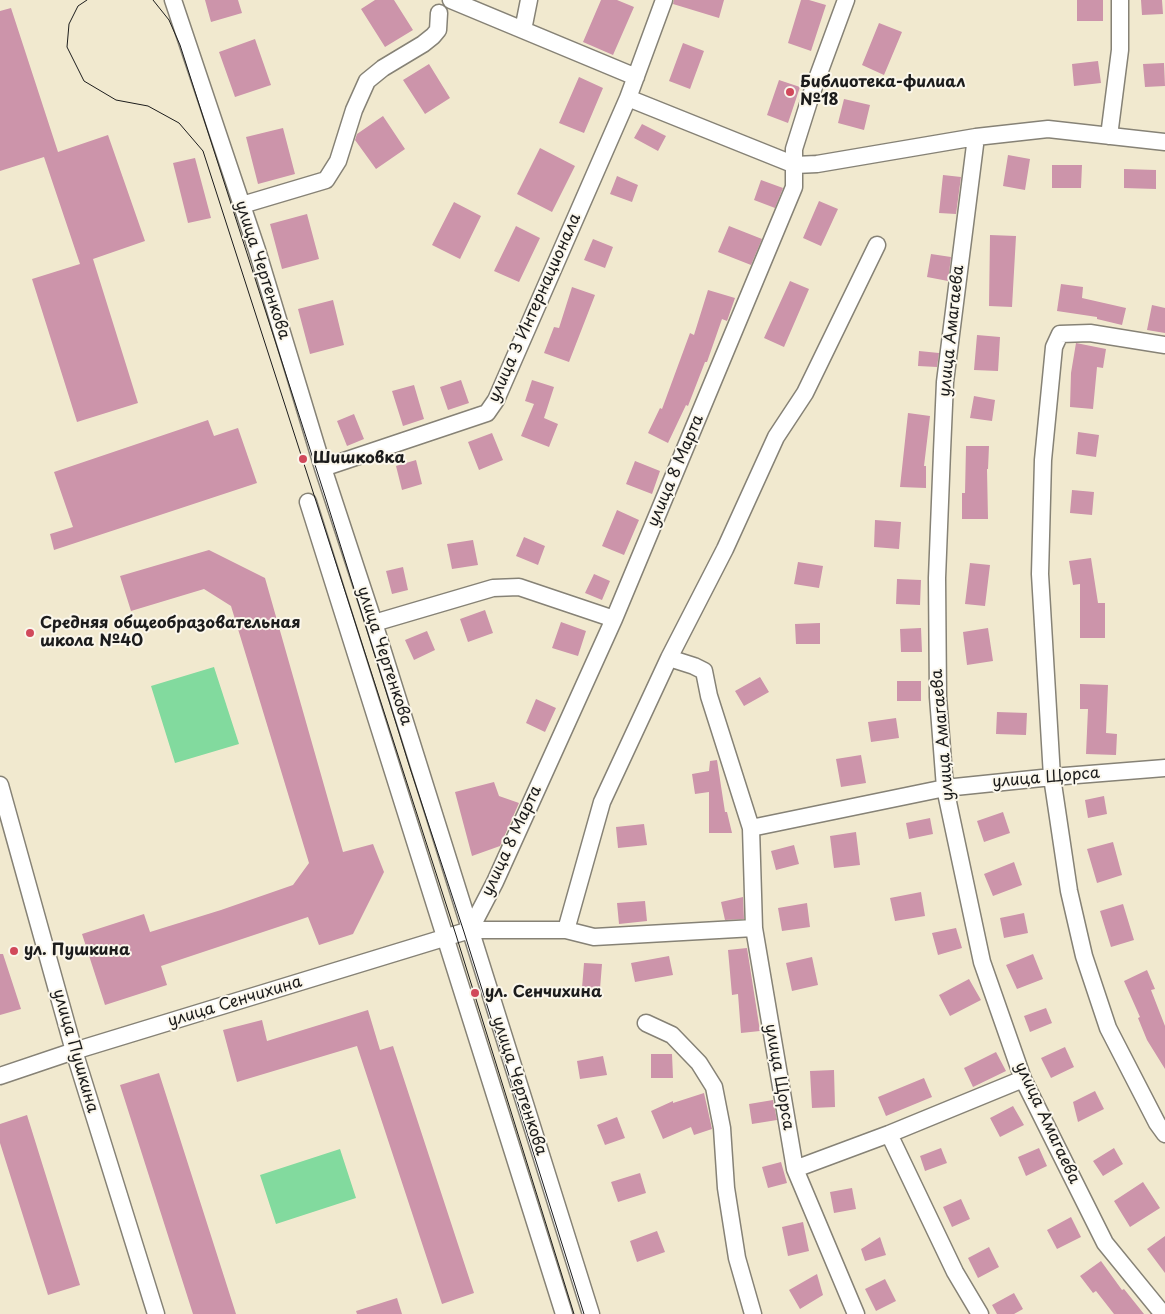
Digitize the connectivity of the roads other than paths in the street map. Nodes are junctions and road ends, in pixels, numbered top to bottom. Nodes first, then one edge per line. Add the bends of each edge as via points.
1 (172, 0) edge
2 (451, 0) edge
3 (529, 0) edge
4 (664, 0) edge
5 (846, 0) edge
6 (1120, 0) edge
7 (435, 7) edge
8 (523, 30) junction
9 (636, 77) junction
10 (628, 98) junction
11 (1109, 136) junction
12 (976, 137) junction
13 (1165, 142) edge
14 (795, 165) junction
15 (242, 205) junction
16 (877, 245) dead end
17 (1165, 345) edge
18 (323, 468) junction
19 (308, 502) dead end
20 (614, 619) junction
21 (374, 623) junction
22 (669, 658) junction
23 (1165, 768) edge
24 (1052, 777) junction
25 (0, 785) edge
26 (945, 788) junction
27 (751, 828) junction
28 (754, 928) junction
29 (470, 930) junction
30 (566, 930) junction
31 (444, 938) junction
32 (646, 1023) dead end
33 (74, 1051) junction
34 (0, 1076) edge
35 (1023, 1079) junction
36 (890, 1134) junction
37 (1165, 1134) edge
38 (795, 1169) junction
39 (156, 1314) edge
40 (564, 1314) edge
41 (591, 1314) edge
42 (753, 1314) edge
43 (856, 1314) edge
44 (980, 1314) edge
45 (1163, 1314) edge

1 - 15 street, улица Чертенкова
2 - 7 street
2 - 8 street
3 - 8 street
4 - 9 street, улица 3 Интернационала
5 - 14 street, улица 8 Марта via 794,149
6 - 11 street via 1120,50
7 - 15 street via 438,30 433,36 367,81 338,161 326,180
8 - 9 street
9 - 10 street, улица 3 Интернационала
10 - 14 street
10 - 18 street, улица 3 Интернационала via 496,400 487,413
11 - 12 street via 1048,129
11 - 13 street
12 - 14 street
12 - 26 street, улица Амагаева via 945,382 937,578 938,697
14 - 20 street, улица 8 Марта via 794,187
15 - 18 street, улица Чертенкова
16 - 22 street via 805,393 776,437 725,550
17 - 24 street via 1090,333 1060,334 1054,347 1043,460 1040,574
18 - 21 street, улица Чертенкова
19 - 31 street, улица Чертенкова
20 - 21 street via 519,587 493,588
20 - 29 street, улица 8 Марта via 495,882
21 - 29 street, улица Чертенкова
22 - 27 street, улица Щорса via 704,671
22 - 30 street via 602,802
23 - 24 street, улица Щорса
24 - 26 street, улица Щорса
24 - 37 street via 1069,891 1084,956 1108,1028
25 - 33 street, улица Пушкина
26 - 27 street, улица Щорса
26 - 35 street, улица Амагаева via 982,962
27 - 28 street, улица Щорса
28 - 30 street, улица Сенчихина via 594,937
28 - 38 street, улица Щорса
29 - 30 street, улица Сенчихина
29 - 31 street, улица Сенчихина
29 - 41 street, улица Чертенкова
31 - 33 street, улица Сенчихина
31 - 40 street, улица Чертенкова
32 - 42 street via 672,1035 699,1063 714,1087 722,1128 736,1258
33 - 34 street, улица Сенчихина
33 - 39 street, улица Пушкина
35 - 36 street
35 - 45 street, улица Амагаева via 1105,1243
36 - 38 street
36 - 44 street via 955,1272
38 - 43 street, улица Щорса

